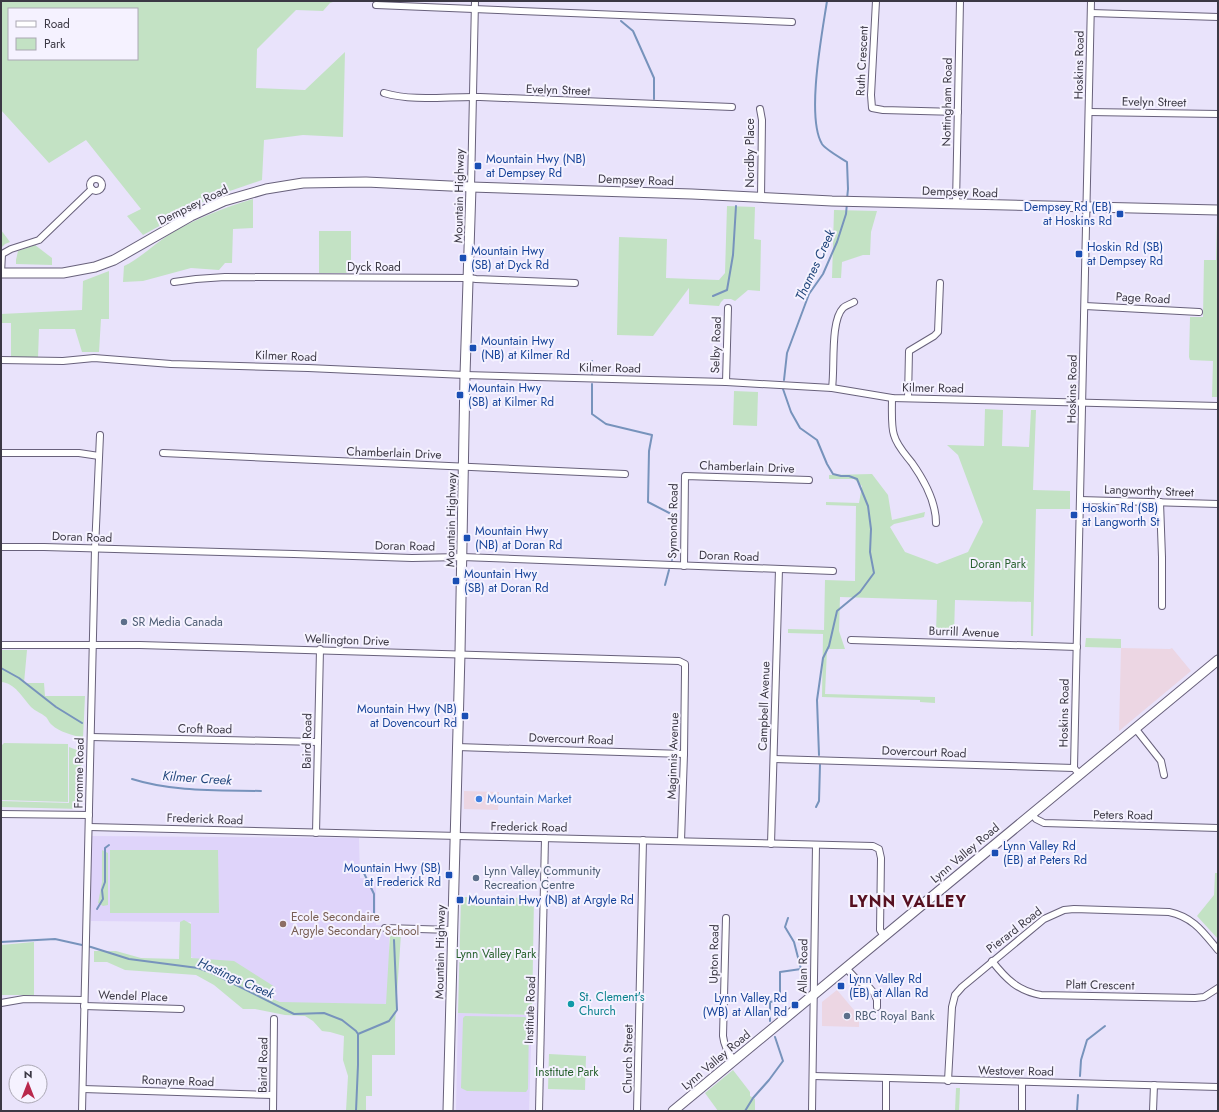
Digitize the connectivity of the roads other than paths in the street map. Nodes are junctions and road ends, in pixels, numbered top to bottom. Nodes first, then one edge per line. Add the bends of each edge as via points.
1 (474, 1) edge
2 (876, 1) edge
3 (960, 1) edge
4 (1092, 1) edge
5 (376, 5) dead end
6 (474, 9) junction
7 (1091, 13) junction
8 (1218, 17) edge
9 (792, 22) dead end
10 (384, 93) dead end
11 (472, 97) junction
12 (732, 108) dead end
13 (760, 110) dead end
14 (958, 112) junction
15 (1089, 112) junction
16 (1218, 114) edge
17 (471, 187) junction
18 (92, 189) dead end
19 (761, 197) junction
20 (956, 204) junction
21 (1086, 207) junction
22 (1218, 210) edge
23 (1, 273) edge
24 (469, 278) junction
25 (174, 282) dead end
26 (575, 283) dead end
27 (940, 283) dead end
28 (854, 302) dead end
29 (1085, 306) junction
30 (728, 308) dead end
31 (1199, 312) dead end
32 (1, 360) edge
33 (465, 375) junction
34 (726, 382) junction
35 (832, 388) junction
36 (892, 398) junction
37 (908, 398) junction
38 (1082, 402) junction
39 (1218, 406) edge
40 (100, 435) dead end
41 (1, 453) edge
42 (163, 453) dead end
43 (99, 456) junction
44 (464, 467) junction
45 (625, 474) dead end
46 (685, 476) joint
47 (810, 480) dead end
48 (1080, 500) junction
49 (1160, 502) junction
50 (1218, 504) edge
51 (936, 523) dead end
52 (1, 547) edge
53 (95, 549) junction
54 (462, 557) junction
55 (684, 566) junction
56 (779, 569) junction
57 (833, 571) dead end
58 (1162, 606) dead end
59 (851, 640) dead end
60 (93, 644) junction
61 (1, 645) edge
62 (1077, 647) junction
63 (320, 649) junction
64 (460, 653) junction
65 (1218, 660) edge
66 (685, 672) joint
67 (1136, 728) junction
68 (91, 737) junction
69 (318, 742) junction
70 (457, 747) junction
71 (684, 754) junction
72 (774, 759) junction
73 (1077, 771) junction
74 (1164, 775) dead end
75 (1, 814) edge
76 (1032, 814) junction
77 (89, 815) junction
78 (89, 827) junction
79 (1218, 828) edge
80 (316, 833) junction
81 (455, 836) junction
82 (545, 838) junction
83 (643, 840) junction
84 (681, 841) junction
85 (771, 844) junction
86 (816, 844) junction
87 (726, 918) dead end
88 (385, 928) dead end
89 (452, 930) junction
90 (884, 936) junction
91 (1218, 950) edge
92 (992, 962) junction
93 (846, 968) junction
94 (1218, 988) edge
95 (814, 994) junction
96 (1, 1003) edge
97 (84, 1003) junction
98 (877, 1007) dead end
99 (181, 1009) dead end
100 (274, 1019) dead end
101 (734, 1060) junction
102 (813, 1076) junction
103 (886, 1078) junction
104 (948, 1081) junction
105 (1022, 1082) junction
106 (1154, 1085) junction
107 (1218, 1087) edge
108 (83, 1089) junction
109 (273, 1095) junction
110 (82, 1111) edge
111 (273, 1111) edge
112 (448, 1111) edge
113 (539, 1111) edge
114 (637, 1111) edge
115 (673, 1111) edge
116 (812, 1111) edge
117 (886, 1111) edge
118 (1022, 1111) edge
119 (1153, 1111) edge

1 - 6 street, Mountain Highway
2 - 14 street, Ruth Crescent via 872,108
3 - 14 street, Nottingham Road
4 - 7 street, Hoskins Road
5 - 6 street
6 - 9 street
6 - 11 street, Mountain Highway
7 - 8 street
7 - 15 street, Hoskins Road
10 - 11 street, Evelyn Street via 414,97
11 - 12 street, Evelyn Street
11 - 17 street, Mountain Highway
13 - 19 street, Nordby Place
14 - 20 street, Nottingham Road
15 - 16 street, Evelyn Street
15 - 21 street, Hoskins Road
17 - 19 street, Dempsey Road
17 - 23 street, Dempsey Road via 303,182 236,197 210,207 114,260 100,265 63,273
17 - 24 street, Mountain Highway
18 - 23 street via 39,240 2,254
19 - 20 street, Dempsey Road
20 - 21 street, Dempsey Road
21 - 22 street, Dempsey Road
21 - 29 street, Hoskins Road
24 - 25 street, Dyck Road via 225,277
24 - 26 street, Dyck Road
24 - 33 street, Mountain Highway
27 - 37 street via 938,332 909,351
28 - 35 street via 843,308 837,320
29 - 31 street, Page Road
29 - 38 street, Hoskins Road
30 - 34 street, Selby Road
32 - 33 street, Kilmer Road via 94,358 172,364
33 - 34 street, Kilmer Road
33 - 44 street, Mountain Highway
34 - 35 street, Kilmer Road
35 - 36 street, Kilmer Road
36 - 37 street, Kilmer Road
36 - 51 street via 893,434 900,449 924,483 936,512
37 - 38 street, Kilmer Road
38 - 39 street, Kilmer Road
38 - 48 street, Hoskins Road
40 - 43 street, Fromme Road
41 - 43 street via 78,452
42 - 44 street, Chamberlain Drive
43 - 53 street, Fromme Road
44 - 45 street, Chamberlain Drive
44 - 54 street, Mountain Highway
46 - 47 street, Chamberlain Drive
46 - 55 street, Symonds Road
48 - 49 street, Langworthy Street
48 - 62 street, Hoskins Road
49 - 50 street, Langworthy Street
49 - 58 street
52 - 53 street, Doran Road
53 - 54 street, Doran Road via 412,558
53 - 60 street, Fromme Road
54 - 55 street, Doran Road
54 - 64 street, Mountain Highway
55 - 56 street, Doran Road
56 - 57 street, Doran Road
56 - 72 street, Campbell Avenue
59 - 62 street, Burrill Avenue
60 - 61 street, Wellington Drive
60 - 63 street, Wellington Drive
60 - 68 street, Fromme Road
62 - 73 street, Hoskins Road
63 - 64 street, Wellington Drive
63 - 69 street, Baird Road
64 - 66 street, Wellington Drive via 673,660 685,664
64 - 70 street, Mountain Highway
65 - 67 street, Lynn Valley Road
66 - 71 street, Maginnis Avenue
67 - 73 street, Lynn Valley Road
67 - 74 street via 1161,760
68 - 69 street, Croft Road
68 - 77 street, Fromme Road
69 - 80 street, Baird Road
70 - 71 street, Dovercourt Road
70 - 81 street, Mountain Highway
71 - 84 street, Maginnis Avenue
72 - 73 street, Dovercourt Road
72 - 85 street, Campbell Avenue
73 - 76 street, Lynn Valley Road
75 - 77 street
76 - 79 street, Peters Road via 1044,823
76 - 90 street, Lynn Valley Road
77 - 78 street, Fromme Road
78 - 80 street, Frederick Road
78 - 97 street, Fromme Road
80 - 81 street, Frederick Road
81 - 82 street, Frederick Road
81 - 89 street, Mountain Highway
82 - 83 street, Frederick Road
82 - 113 street, Institute Road
83 - 84 street, Frederick Road
83 - 114 street, Church Street
84 - 85 street, Frederick Road
85 - 86 street, Frederick Road
86 - 90 street, Frederick Road via 873,846 879,849 880,930
86 - 95 street, Allan Road
87 - 101 street, Upton Road via 723,1036 727,1050
88 - 89 street
89 - 112 street, Mountain Highway
90 - 93 street, Lynn Valley Road
91 - 92 street, Pierard Road via 1198,927 1180,914 1074,909 1044,919
92 - 94 street, Platt Crescent via 1014,985 1041,995 1195,998 1204,997
92 - 104 street, Pierard Road via 962,987 952,1002
93 - 95 street, Lynn Valley Road
93 - 98 street via 874,993
95 - 101 street, Lynn Valley Road
95 - 102 street, Allan Road
96 - 97 street, Wendel Place via 24,999
97 - 99 street, Wendel Place
97 - 108 street, Fromme Road
100 - 109 street, Baird Road
101 - 115 street, Lynn Valley Road
102 - 103 street, Westover Road
102 - 116 street, Allan Road
103 - 104 street, Westover Road
103 - 117 street
104 - 105 street, Westover Road
105 - 106 street, Westover Road
105 - 118 street
106 - 107 street, Westover Road
106 - 119 street
108 - 109 street, Ronayne Road
108 - 110 street, Fromme Road
109 - 111 street, Baird Road

